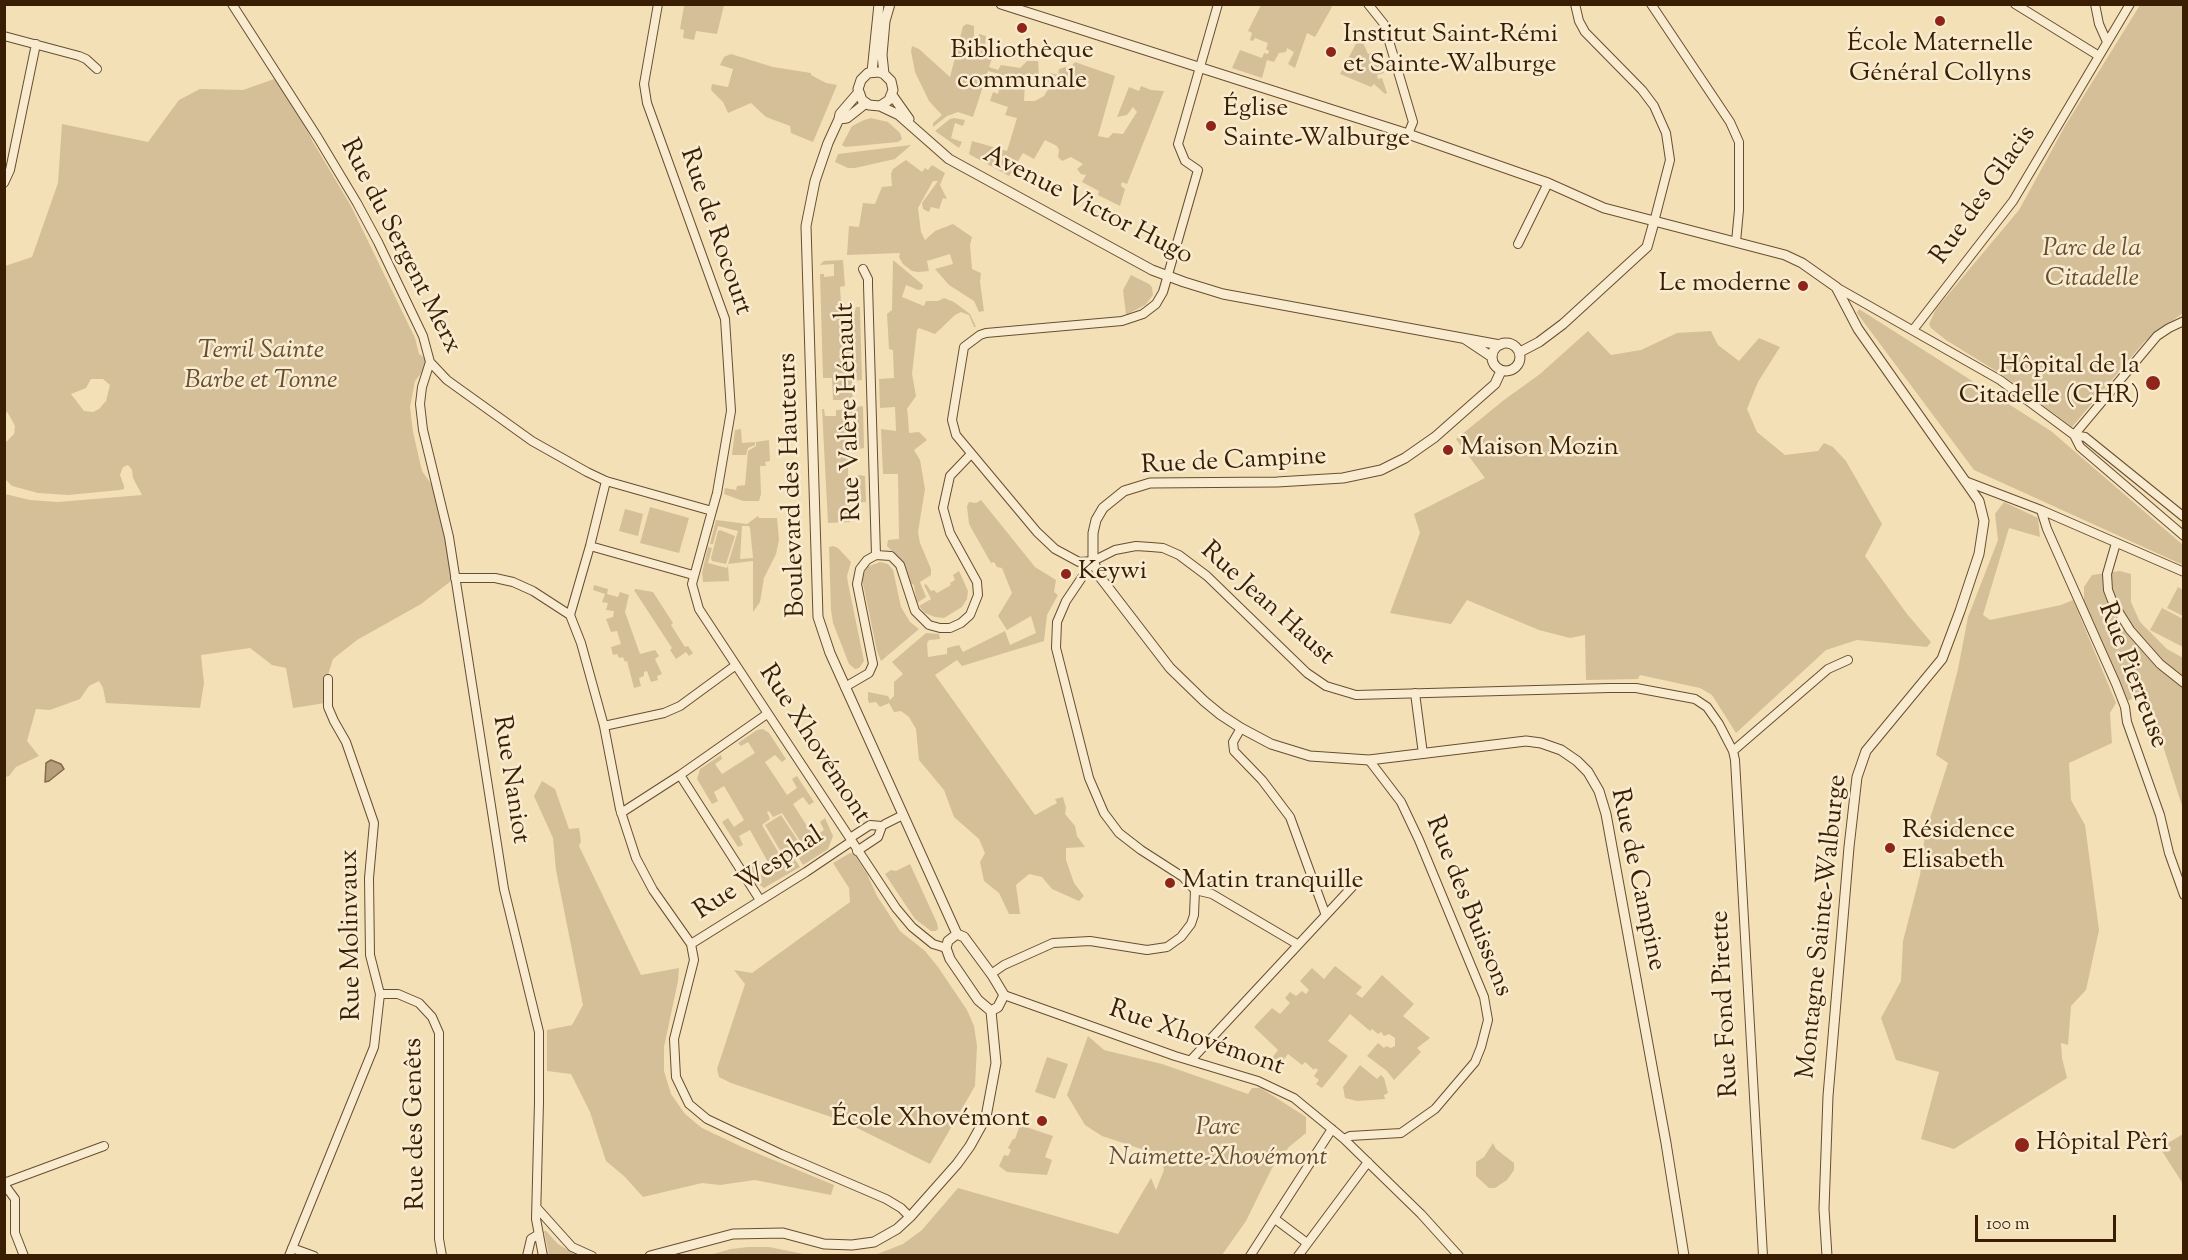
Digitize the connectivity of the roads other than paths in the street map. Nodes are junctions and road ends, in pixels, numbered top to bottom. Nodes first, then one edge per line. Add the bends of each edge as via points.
1 (232, 4) edge
2 (658, 4) edge
3 (879, 4) edge
4 (890, 4) edge
5 (1001, 4) edge
6 (1218, 4) edge
7 (1368, 4) edge
8 (1575, 4) edge
9 (2015, 4) edge
10 (2095, 4) edge
11 (2130, 4) edge
12 (1652, 5) edge
13 (4, 36) edge
14 (2107, 42) junction
15 (36, 44) junction
16 (2099, 56) junction
17 (1200, 67) junction
18 (97, 69) dead end
19 (873, 72) junction
20 (884, 74) junction
21 (858, 93) junction
22 (892, 95) junction
23 (866, 104) junction
24 (880, 106) junction
25 (839, 119) junction
26 (915, 129) junction
27 (1408, 134) junction
28 (4, 183) edge
29 (1548, 183) junction
30 (1654, 222) junction
31 (1736, 242) junction
32 (1518, 244) dead end
33 (862, 269) dead end
34 (1167, 276) junction
35 (1836, 287) junction
36 (2184, 321) edge
37 (1914, 330) junction
38 (1463, 338) junction
39 (1500, 345) junction
40 (1520, 352) junction
41 (1492, 357) junction
42 (430, 362) junction
43 (1501, 371) junction
44 (2074, 435) junction
45 (971, 454) junction
46 (606, 481) junction
47 (1965, 481) junction
48 (2041, 510) junction
49 (712, 511) junction
50 (2184, 517) edge
51 (2184, 536) edge
52 (2116, 543) junction
53 (590, 546) junction
54 (876, 555) junction
55 (1093, 561) junction
56 (2184, 572) edge
57 (693, 575) junction
58 (456, 578) junction
59 (570, 615) junction
60 (1848, 660) dead end
61 (736, 665) junction
62 (328, 679) dead end
63 (2184, 683) edge
64 (845, 687) junction
65 (1415, 693) junction
66 (767, 714) junction
67 (604, 726) junction
68 (1241, 728) junction
69 (1733, 750) junction
70 (1423, 754) junction
71 (1370, 760) junction
72 (680, 775) junction
73 (621, 813) junction
74 (903, 814) junction
75 (885, 824) dead end
76 (851, 840) junction
77 (857, 851) junction
78 (1352, 886) dead end
79 (1195, 890) junction
80 (2184, 895) edge
81 (760, 900) junction
82 (1325, 913) junction
83 (957, 934) junction
84 (692, 944) junction
85 (1297, 944) junction
86 (946, 948) junction
87 (992, 974) junction
88 (380, 993) junction
89 (1004, 995) junction
90 (991, 1011) junction
91 (1191, 1059) junction
92 (1332, 1128) junction
93 (1344, 1139) junction
94 (104, 1146) dead end
95 (1368, 1162) junction
96 (4, 1184) edge
97 (537, 1208) junction
98 (910, 1217) junction
99 (1275, 1219) junction
100 (539, 1234) junction
101 (1307, 1243) junction
102 (291, 1252) edge
103 (24, 1256) edge
104 (314, 1256) edge
105 (442, 1256) edge
106 (527, 1256) edge
107 (543, 1256) edge
108 (592, 1256) edge
109 (650, 1256) edge
110 (1250, 1256) edge
111 (1298, 1256) edge
112 (1459, 1256) edge
113 (1683, 1256) edge
114 (1763, 1256) edge
115 (1827, 1256) edge

1 - 42 street, Rue du Sergent Merx via 357,203 423,336
2 - 49 street, Rue de Rocourt via 644,84 647,103 725,321 731,411
3 - 19 street
4 - 20 street via 882,55
5 - 17 street
6 - 17 street
7 - 27 street via 1384,24 1413,122
8 - 30 street via 1585,32 1642,90 1666,133 1670,160
9 - 16 street
10 - 14 street
11 - 14 street, Rue des Glacis
12 - 31 street via 1730,122 1739,142
13 - 15 street
14 - 16 street, Rue des Glacis
15 - 18 street via 79,56
15 - 28 street
16 - 37 street, Rue des Glacis via 2013,201
17 - 27 street
17 - 34 street via 1178,144 1185,160 1198,170
19 - 20 street
19 - 21 street, Boulevard des Hauteurs via 858,84
20 - 22 street, Avenue Victor Hugo via 892,85
21 - 23 street
21 - 25 street, Boulevard des Hauteurs
22 - 24 street
22 - 26 street, Avenue Victor Hugo
23 - 24 street
23 - 25 street via 847,118
24 - 26 street, Avenue Victor Hugo
25 - 64 street, Boulevard des Hauteurs via 815,181 806,232 818,617
26 - 34 street, Avenue Victor Hugo via 949,159
27 - 29 street
29 - 30 street via 1604,208
29 - 32 street
30 - 31 street
30 - 40 street, Rue de Campine via 1647,247 1563,324
31 - 35 street via 1794,259
33 - 54 street, Rue Valère Hénault via 868,279
34 - 38 street, Avenue Victor Hugo via 1223,294
34 - 45 street via 1156,304 1143,314 1122,321 986,333 964,347 952,420 956,435
35 - 37 street
35 - 47 street, Montagne Sainte-Walburge via 1858,330
36 - 44 street via 2157,336
37 - 44 street via 2000,380
38 - 39 street, Avenue Victor Hugo
38 - 41 street, Avenue Victor Hugo
39 - 40 street via 1509,344
39 - 41 street
40 - 43 street, Rue de Campine via 1517,366
41 - 43 street
42 - 46 street, Rue du Sergent Merx via 447,380 532,441
42 - 58 street, Rue Naniot via 420,405 423,430
43 - 55 street, Rue de Campine via 1495,384 1435,437 1381,470 1343,478 1277,482 1150,483 1124,491 1103,508 1096,520
44 - 50 street via 2085,437
44 - 51 street via 2080,447
45 - 54 street via 950,476 943,508 950,533 977,582 978,595 970,615 950,628 930,625 915,611 900,565 891,556
45 - 55 street via 1054,549 1078,562
46 - 49 street, Rue du Sergent Merx
46 - 53 street
47 - 48 street
47 - 115 street, Montagne Sainte-Walburge via 1979,501 1984,521 1979,554 1960,611 1942,659 1866,751 1857,777 1828,1096 1824,1209
48 - 52 street
48 - 80 street, Rue Pierreuse via 2116,684
49 - 57 street, Rue de Rocourt
52 - 56 street
52 - 63 street via 2107,574 2113,603 2130,630 2160,664
53 - 57 street
53 - 59 street
54 - 64 street via 860,569 857,584 873,664 869,674
55 - 65 street, Rue Jean Haust via 1114,550 1136,546 1163,548 1207,576 1307,673 1326,686 1356,695
55 - 68 street, Rue de Campine via 1100,578 1170,668 1204,701
55 - 79 street via 1066,601 1057,622 1056,639 1089,778 1104,813 1119,832 1183,877
57 - 61 street, Rue Xhovémont via 693,593 699,609
58 - 59 street via 513,582
58 - 97 street, Rue Naniot via 504,889 539,1032
59 - 67 street
60 - 69 street via 1828,669
61 - 66 street, Rue Xhovémont
61 - 67 street via 680,706
62 - 88 street, Rue Molinvaux via 328,707 346,742 374,823 369,878 370,955
64 - 74 street, Boulevard des Hauteurs
65 - 69 street, Rue Jean Haust via 1636,688 1700,702 1712,713
65 - 70 street
66 - 72 street
66 - 76 street, Rue Xhovémont
67 - 73 street
68 - 71 street, Rue de Campine via 1271,744 1310,756
68 - 82 street via 1233,742 1234,751 1290,817
69 - 114 street, Rue Fond Pirette
70 - 71 street, Rue de Campine
70 - 113 street, Rue de Campine via 1518,741 1541,743 1577,761 1599,791 1664,1132
71 - 93 street, Rue des Buissons via 1401,802 1419,840 1484,998 1488,1020 1475,1062 1436,1109 1401,1133
72 - 73 street
72 - 81 street
73 - 84 street via 636,858 653,890
74 - 75 street
74 - 83 street, Boulevard des Hauteurs
76 - 77 street, Rue Xhovémont
76 - 77 street, Rue Wesphal via 870,825 882,826 878,837
76 - 81 street, Rue Wesphal
77 - 86 street, Rue Xhovémont via 912,927 933,944
78 - 82 street
79 - 85 street via 1212,894
79 - 87 street via 1191,924 1167,947 1147,950 1089,941 1053,943
81 - 84 street, Rue Wesphal
82 - 85 street
83 - 86 street
83 - 87 street via 964,937
84 - 98 street via 694,960 674,1039 676,1077 689,1104 707,1119 886,1199
85 - 91 street
86 - 90 street via 978,1000
87 - 89 street
88 - 102 street, Rue Molinvaux via 374,1047
88 - 105 street, Rue des Genêts via 398,994 419,1003 432,1017 439,1033
89 - 90 street
89 - 91 street, Rue Xhovémont
90 - 98 street via 996,1063 986,1117 970,1146
91 - 92 street, Rue Xhovémont via 1272,1086
92 - 93 street, Rue Xhovémont
92 - 99 street
93 - 95 street, Rue Xhovémont
94 - 96 street
95 - 101 street
95 - 112 street, Rue Xhovémont
96 - 103 street via 15,1200 15,1233
97 - 100 street, Rue Naniot
97 - 108 street via 572,1247
98 - 109 street via 874,1242 824,1244 783,1233 733,1234
99 - 101 street
99 - 110 street
100 - 106 street via 531,1239
100 - 107 street, Rue Naniot
101 - 111 street
102 - 104 street

